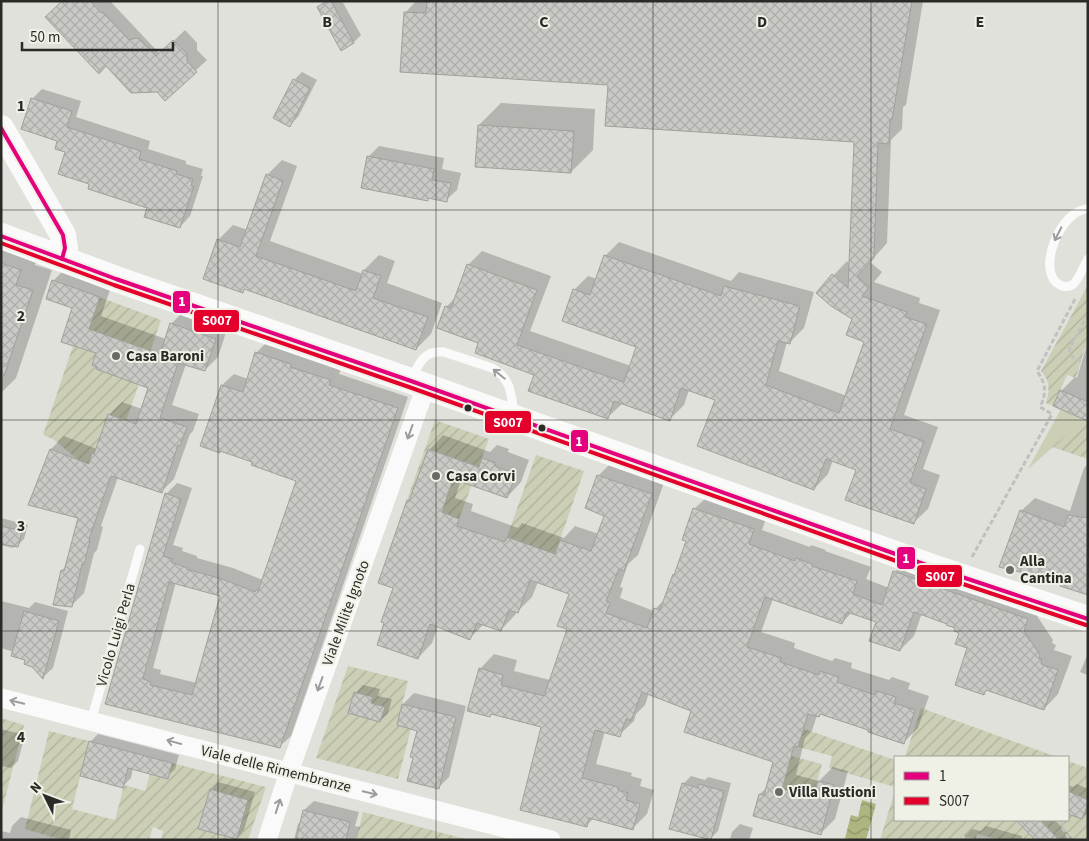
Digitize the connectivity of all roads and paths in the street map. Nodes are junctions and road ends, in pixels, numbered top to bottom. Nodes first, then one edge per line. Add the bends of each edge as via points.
1 (1, 128) edge
2 (1088, 209) edge
3 (1, 236) edge
4 (62, 259) junction
5 (1088, 259) edge
6 (1077, 296) dead end
7 (1088, 315) edge
8 (1081, 361) dead end
9 (419, 384) junction
10 (515, 418) junction
11 (140, 549) dead end
12 (962, 577) junction
13 (1088, 619) edge
14 (1, 698) edge
15 (92, 721) junction
16 (289, 772) junction
17 (1061, 821) edge
18 (267, 840) edge
19 (551, 840) edge
20 (1070, 840) edge

1 - 4 street via 63,235 65,248
2 -> 5 lane via 1076,212 1055,239 1050,265 1054,280 1060,285 1071,285
3 - 4 street
4 - 9 street
6 - 12 path via 1036,371 1044,385 1040,407 1052,414
7 - 8 path via 1070,347 1072,357
9 - 10 street
10 -> 9 lane via 506,379 492,368 438,351 419,362
9 -> 16 street, Viale Milite Ignoto
10 - 12 street
11 - 15 lane, Vicolo Luigi Perla
12 - 13 street
15 -> 14 street, Viale delle Rimembranze
16 -> 15 street, Viale delle Rimembranze
18 -> 16 street, Viale Milite Ignoto
16 -> 19 street, Viale delle Rimembranze
17 - 20 path

